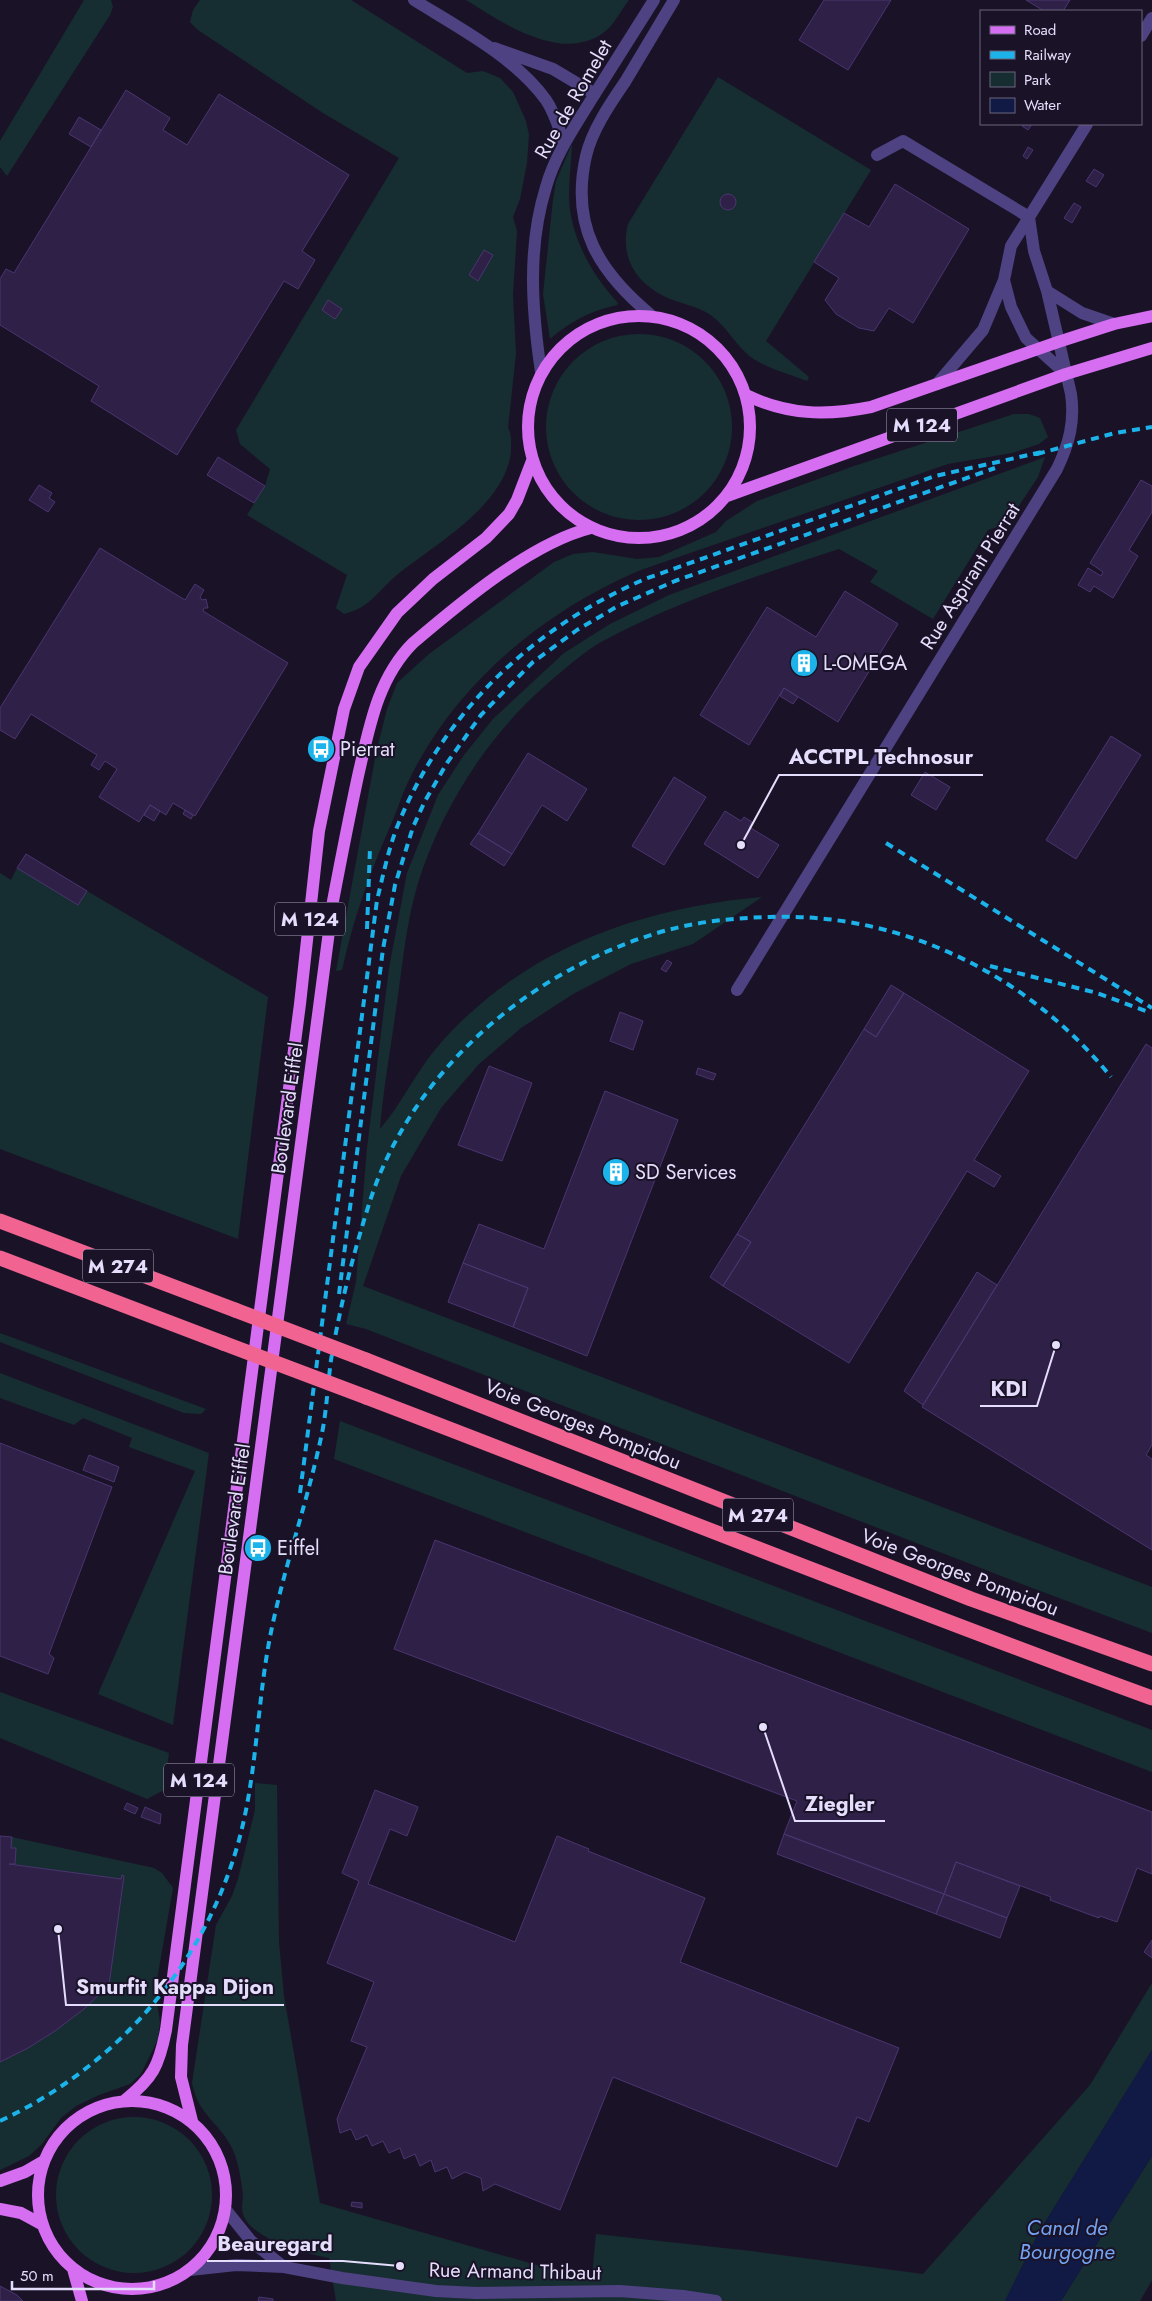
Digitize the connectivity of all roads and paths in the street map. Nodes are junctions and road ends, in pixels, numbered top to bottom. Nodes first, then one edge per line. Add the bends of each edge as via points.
1 (414, 0) edge
2 (654, 0) edge
3 (674, 0) edge
4 (1152, 18) edge
5 (1142, 34) edge
6 (487, 46) junction
7 (595, 94) junction
8 (1086, 125) edge
9 (564, 143) junction
10 (586, 155) junction
11 (877, 155) dead end
12 (1029, 217) junction
13 (1004, 280) junction
14 (1047, 291) junction
15 (651, 315) junction
16 (1152, 316) edge
17 (1114, 324) junction
18 (1058, 342) junction
19 (1036, 348) junction
20 (1152, 348) edge
21 (541, 372) junction
22 (1066, 374) junction
23 (937, 384) junction
24 (746, 395) junction
25 (532, 461) junction
26 (727, 496) junction
27 (591, 528) junction
28 (737, 990) dead end
29 (0, 1221) edge
30 (0, 1258) edge
31 (1152, 1664) edge
32 (1152, 1698) edge
33 (124, 2101) junction
34 (192, 2121) junction
35 (44, 2161) junction
36 (0, 2181) edge
37 (0, 2209) edge
38 (226, 2210) junction
39 (43, 2225) junction
40 (284, 2267) junction
41 (73, 2269) junction
42 (190, 2270) junction
43 (146, 2289) junction
44 (82, 2301) edge
45 (133, 2301) edge
46 (716, 2301) edge

1 - 6 street
2 - 7 street, Rue de Romelet
3 - 10 street, Rue de Romelet via 600,123
4 - 5 street
6 - 7 street via 553,69
6 - 9 street via 529,81 547,101
7 - 9 street, Rue de Romelet
7 - 10 street
8 - 12 street
9 - 21 street, Rue de Romelet via 546,187 532,267 532,303
10 - 15 street, Rue de Romelet via 582,188 587,229 593,247 616,282
11 - 12 street via 903,141
12 - 13 street via 1011,246
12 - 14 street, Rue Aspirant Pierrat via 1034,251
13 - 19 street via 1018,325
13 - 23 street via 983,330
14 - 17 street via 1082,313
14 - 18 street, Rue Aspirant Pierrat
15 - 21 main road via 619,316 588,327 561,346
15 - 24 main road via 700,333 725,357
16 - 17 main road, M 124
17 - 18 main road, M 124
18 - 19 main road, M 124
18 - 22 street, Rue Aspirant Pierrat
19 - 22 street
19 - 23 main road, M 124
20 - 22 main road, M 124
21 - 25 main road via 530,401 527,431
22 - 26 main road, M 124
22 - 28 street, Rue Aspirant Pierrat via 1073,410 1072,424 1058,469
23 - 24 main road, M 124 via 871,407 828,413 786,410
24 - 26 main road via 751,430 744,465
25 - 27 main road via 541,482 555,501
25 - 33 main road, Boulevard Eiffel / M 124 via 508,514 486,538 433,579 393,619 359,668 344,709 319,831 300,1004 162,2051 156,2069
26 - 27 main road via 699,522 664,536 627,538
27 - 34 main road, Boulevard Eiffel / M 124 via 550,542 444,617 404,652 390,674 371,719 334,901 182,2045 181,2077
29 - 31 highway, Voie Georges Pompidou / M 274, bridge via 366,1360 971,1599
30 - 32 highway, M 274, bridge via 692,1522 952,1625
33 - 34 main road via 160,2104
33 - 35 main road via 98,2107 75,2119 57,2138
34 - 38 main road via 209,2139 221,2161 226,2185
35 - 36 main road
35 - 39 main road via 38,2193
37 - 39 main road via 21,2213
38 - 40 street, Rue Armand Thibaut via 251,2240
38 - 42 main road via 214,2244
39 - 41 main road via 55,2249
40 - 42 street, Rue Armand Thibaut via 236,2265
40 - 46 street, Rue Armand Thibaut via 436,2291 620,2291
41 - 43 main road via 112,2287
41 - 44 main road
42 - 43 main road via 169,2282
43 - 45 main road

